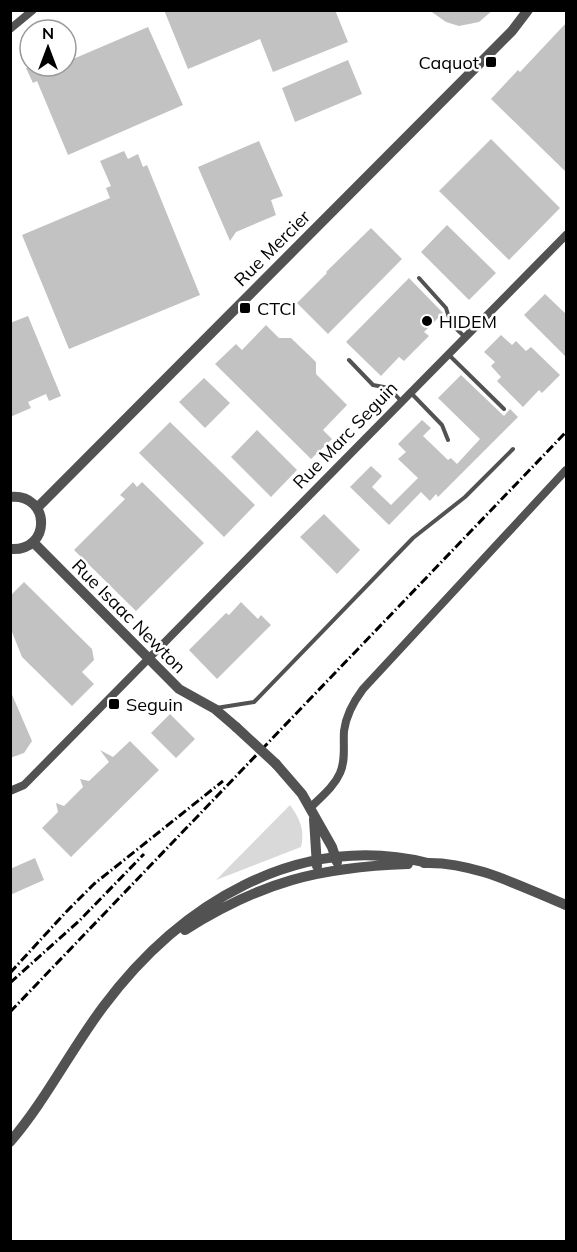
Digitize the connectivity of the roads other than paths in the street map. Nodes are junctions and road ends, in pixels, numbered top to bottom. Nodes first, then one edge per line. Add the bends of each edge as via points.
1 (33, 10) edge
2 (528, 10) edge
3 (10, 29) edge
4 (567, 235) edge
5 (419, 278) dead end
6 (466, 337) junction
7 (448, 355) junction
8 (350, 360) dead end
9 (410, 393) junction
10 (402, 402) junction
11 (504, 409) dead end
12 (448, 440) dead end
13 (513, 449) dead end
14 (567, 470) edge
15 (10, 497) edge
16 (37, 508) junction
17 (33, 542) junction
18 (10, 549) edge
19 (148, 659) junction
20 (215, 709) junction
21 (10, 791) edge
22 (311, 812) junction
23 (336, 858) junction
24 (317, 861) junction
25 (428, 863) junction
26 (338, 870) junction
27 (317, 872) junction
28 (567, 905) edge
29 (159, 946) junction
30 (10, 1142) edge

1 - 3 street
2 - 16 street, Rue Mercier via 512,31
4 - 6 street, Rue Marc Seguin
5 - 6 lane via 446,308 451,324
6 - 7 street, Rue Marc Seguin
7 - 9 street, Rue Marc Seguin
7 - 11 lane
8 - 10 lane via 373,385 389,388
9 - 10 street, Rue Marc Seguin
9 - 12 lane via 442,425
10 - 19 street, Rue Marc Seguin
13 - 20 lane via 465,497 413,538 254,702
14 - 22 street via 363,688 346,721 340,772
15 - 16 street via 22,497
16 - 17 street via 42,523
17 - 18 street via 22,549
17 - 19 street, Rue Isaac Newton
19 - 20 street, Rue Isaac Newton via 179,689
19 - 21 street, Rue Marc Seguin via 24,785
20 - 22 street, Rue Isaac Newton, bridge via 276,764
22 - 23 street, Rue Isaac Newton
22 - 24 street
23 - 24 street
23 - 25 street via 388,856
23 - 26 street, Rue Isaac Newton
24 - 27 street
24 - 29 street via 268,874 216,899
25 - 26 street
25 - 28 street via 500,878
26 - 27 street
27 - 29 street via 249,895
29 - 30 street via 109,999

